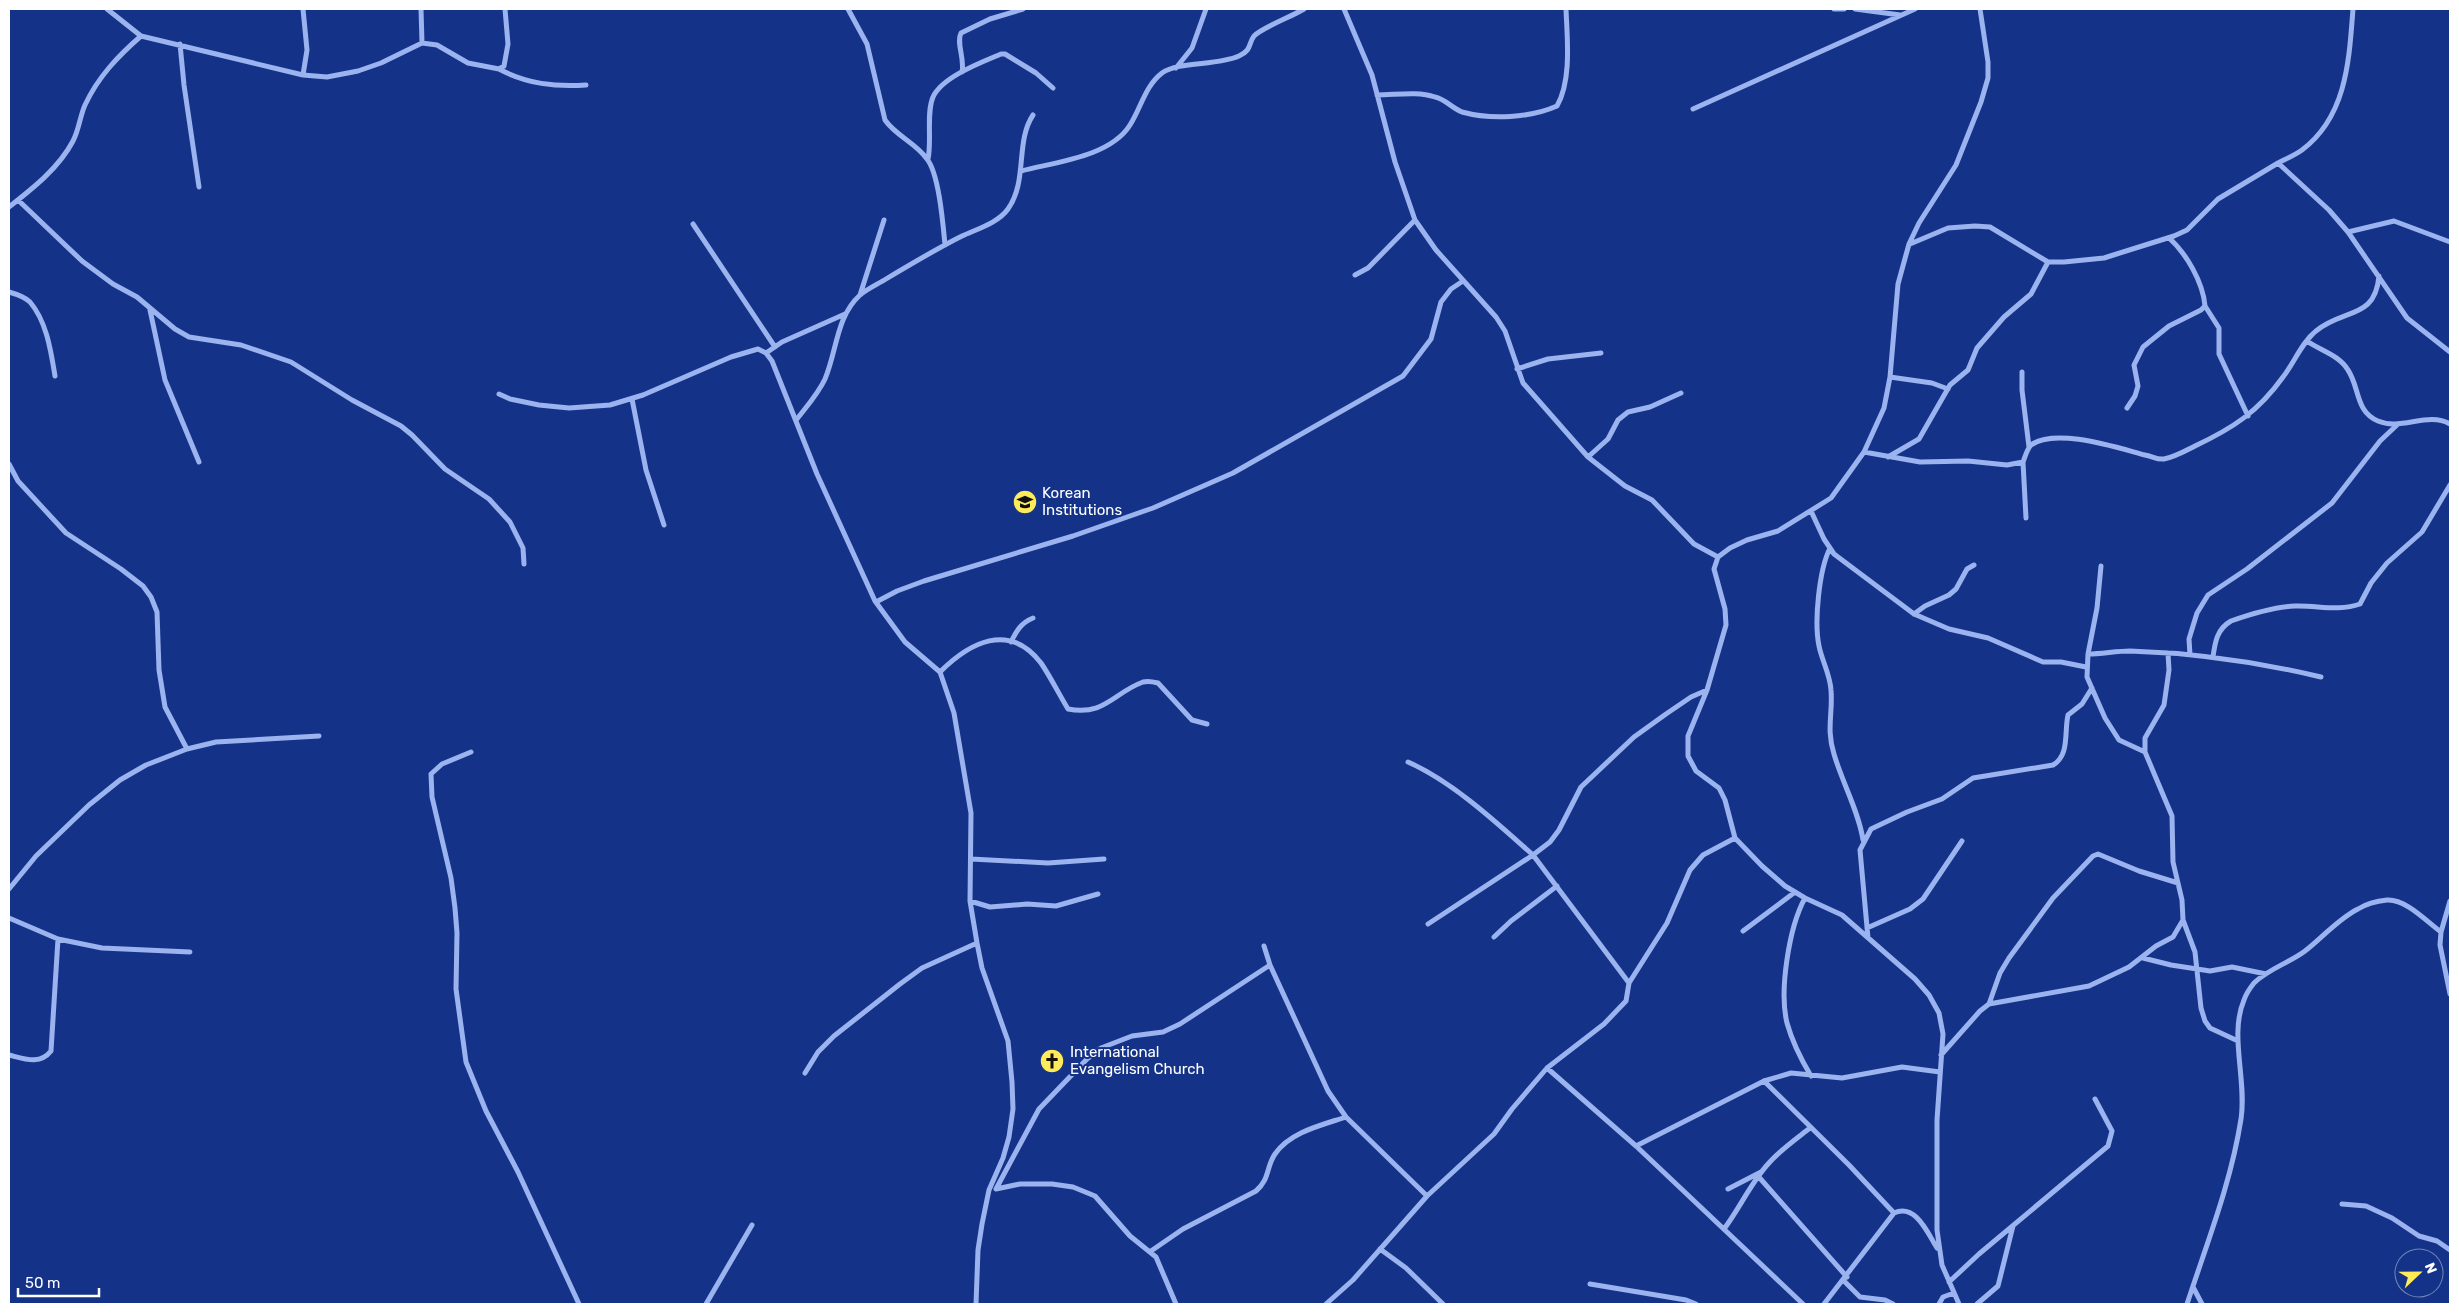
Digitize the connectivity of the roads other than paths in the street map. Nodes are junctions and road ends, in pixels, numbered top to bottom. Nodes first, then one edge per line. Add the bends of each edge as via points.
1 (107, 9) edge
2 (303, 9) edge
3 (421, 9) edge
4 (505, 9) edge
5 (848, 9) edge
6 (1023, 9) edge
7 (1206, 9) edge
8 (1304, 9) edge
9 (1344, 9) edge
10 (1566, 9) edge
11 (1834, 9) edge
12 (1844, 9) edge
13 (1855, 9) edge
14 (1915, 9) edge
15 (1980, 9) edge
16 (2353, 9) edge
17 (1900, 15) junction
18 (141, 36) junction
19 (422, 43) junction
20 (180, 44) junction
21 (1176, 68) junction
22 (499, 69) junction
23 (962, 72) junction
24 (303, 74) junction
25 (586, 85) dead end
26 (1053, 88) dead end
27 (1377, 95) junction
28 (1694, 109) dead end
29 (1033, 115) dead end
30 (928, 159) junction
31 (2278, 163) junction
32 (1021, 171) junction
33 (199, 187) dead end
34 (18, 200) junction
35 (9, 207) edge
36 (884, 220) dead end
37 (1415, 220) junction
38 (693, 224) dead end
39 (2348, 232) junction
40 (2169, 238) junction
41 (2450, 242) edge
42 (1909, 244) junction
43 (945, 245) junction
44 (2048, 262) junction
45 (1355, 275) dead end
46 (2379, 276) junction
47 (1463, 281) junction
48 (9, 292) edge
49 (860, 295) junction
50 (2205, 306) junction
51 (150, 309) junction
52 (845, 314) junction
53 (2307, 341) junction
54 (775, 347) junction
55 (2450, 352) edge
56 (766, 353) junction
57 (1601, 353) dead end
58 (1518, 369) junction
59 (2022, 372) dead end
60 (56, 376) dead end
61 (1890, 377) junction
62 (1948, 389) junction
63 (1681, 393) dead end
64 (499, 394) dead end
65 (632, 399) junction
66 (2127, 408) dead end
67 (2248, 416) junction
68 (797, 420) junction
69 (2398, 424) junction
70 (2450, 424) edge
71 (2029, 447) junction
72 (1864, 452) junction
73 (1588, 457) junction
74 (1887, 458) junction
75 (199, 462) dead end
76 (2023, 462) junction
77 (9, 464) edge
78 (2450, 485) edge
79 (1811, 511) junction
80 (2026, 518) dead end
81 (664, 525) dead end
82 (1830, 548) junction
83 (1718, 557) junction
84 (524, 564) dead end
85 (1974, 565) dead end
86 (2101, 566) dead end
87 (876, 602) junction
88 (1914, 614) junction
89 (1034, 618) dead end
90 (1010, 642) junction
91 (2168, 653) junction
92 (2088, 654) junction
93 (2190, 655) junction
94 (2213, 657) junction
95 (2086, 667) junction
96 (940, 672) junction
97 (2321, 677) dead end
98 (2092, 688) junction
99 (1707, 690) junction
100 (1207, 724) dead end
101 (319, 736) dead end
102 (187, 748) junction
103 (471, 752) dead end
104 (2145, 752) junction
105 (1408, 762) dead end
106 (1735, 838) junction
107 (1863, 840) junction
108 (1962, 841) dead end
109 (1533, 855) junction
110 (971, 859) junction
111 (1104, 859) dead end
112 (2178, 883) junction
113 (1557, 886) junction
114 (9, 889) edge
115 (1795, 892) junction
116 (1098, 894) dead end
117 (1805, 898) junction
118 (970, 901) junction
119 (2450, 901) edge
120 (9, 918) edge
121 (2184, 920) junction
122 (1428, 924) dead end
123 (1867, 928) junction
124 (1744, 931) dead end
125 (2441, 932) junction
126 (1494, 937) dead end
127 (1868, 939) junction
128 (58, 940) junction
129 (976, 943) junction
130 (1264, 946) dead end
131 (190, 952) dead end
132 (2143, 958) junction
133 (1270, 965) junction
134 (2198, 969) junction
135 (2266, 974) junction
136 (1629, 983) junction
137 (2450, 994) edge
138 (1989, 1004) junction
139 (2238, 1042) junction
140 (1941, 1055) junction
141 (9, 1056) edge
142 (1547, 1068) junction
143 (1940, 1072) junction
144 (805, 1073) dead end
145 (1811, 1076) junction
146 (1764, 1081) junction
147 (2095, 1099) dead end
148 (1346, 1117) junction
149 (1810, 1128) junction
150 (1636, 1146) junction
151 (1760, 1174) junction
152 (996, 1188) junction
153 (1728, 1189) dead end
154 (989, 1190) junction
155 (1428, 1196) junction
156 (2342, 1204) dead end
157 (1894, 1214) junction
158 (752, 1225) dead end
159 (2012, 1226) junction
160 (1724, 1229) junction
161 (1380, 1250) junction
162 (1938, 1250) junction
163 (2450, 1250) edge
164 (1151, 1251) junction
165 (1845, 1279) junction
166 (1949, 1282) junction
167 (1590, 1284) dead end
168 (2193, 1287) junction
169 (1954, 1293) junction
170 (579, 1304) edge
171 (706, 1304) edge
172 (976, 1304) edge
173 (1176, 1304) edge
174 (1326, 1304) edge
175 (1443, 1304) edge
176 (1696, 1304) edge
177 (1804, 1304) edge
178 (1824, 1304) edge
179 (1893, 1304) edge
180 (1939, 1304) edge
181 (1959, 1304) edge
182 (1977, 1304) edge
183 (2187, 1304) edge
184 (2202, 1304) edge

1 - 18 street
2 - 24 street via 306,50
3 - 19 street
4 - 22 street via 508,44 504,66
5 - 30 street via 867,44 885,120 892,130
6 - 23 street via 990,19 961,33
7 - 21 street via 1192,48
8 - 21 street via 1255,35 1249,49 1240,56 1211,64
9 - 27 street via 1364,53
10 - 27 street via 1566,72 1557,106 1524,115 1502,116 1462,111 1437,97 1421,94
11 - 12 street
13 - 17 street
14 - 17 street
15 - 42 street via 1988,62 1988,78 1981,102 1956,165 1918,223
16 - 31 street via 2345,81 2333,115 2302,150
17 - 28 street
18 - 20 street
18 - 34 street via 118,55 92,91 73,141 63,156
19 - 22 street via 436,45 468,63
19 - 24 street via 358,71 327,77
20 - 24 street
20 - 33 street
21 - 32 street via 1162,74 1144,95 1130,125 1099,150 1081,158
22 - 25 street via 529,82 550,86
23 - 26 street via 1005,54
23 - 30 street via 933,97
27 - 37 street
29 - 32 street via 1024,140
30 - 43 street via 938,192
31 - 39 street
31 - 40 street via 2218,199 2187,230
32 - 43 street via 1016,193 1008,209 998,219
34 - 35 street
34 - 51 street via 82,261
36 - 49 street
37 - 45 street via 1368,268
37 - 47 street
38 - 54 street
39 - 41 street via 2394,221
39 - 46 street
40 - 44 street via 2104,258
40 - 50 street via 2188,258
42 - 44 street via 1948,228 1975,226 1990,228
42 - 61 street via 1898,284
43 - 49 street
44 - 62 street via 2031,294 1983,341 1968,370
46 - 53 street via 2378,293 2371,303 2330,322
46 - 55 street via 2407,318
47 - 58 street via 1482,299 1505,331
47 - 87 street via 1441,302 1431,339 1404,376 1233,473 1153,508 924,581
48 - 60 street via 29,302 39,318
49 - 52 street
50 - 66 street via 2169,326 2143,347 2134,365 2138,386
50 - 67 street via 2219,328 2219,354
51 - 75 street via 165,380
51 - 84 street via 189,337 241,345 291,362 401,426 445,469 489,499 510,522 523,548
52 - 54 street
52 - 68 street via 825,378
53 - 67 street via 2283,378
53 - 69 street via 2333,356 2348,370 2366,414 2380,422
54 - 56 street
56 - 65 street via 758,349 732,357
56 - 68 street
57 - 58 street via 1548,359
58 - 73 street via 1523,383
59 - 71 street
61 - 62 street via 1932,383
61 - 72 street via 1884,408
62 - 74 street via 1919,439
63 - 73 street via 1623,416 1608,439
64 - 65 street via 510,400 569,408 610,405
65 - 81 street via 646,470
67 - 71 street via 2228,431 2158,459 2069,438 2038,441
68 - 87 street
69 - 70 street via 2439,419
69 - 93 street via 2380,441 2332,504 2208,595 2197,613 2189,639
71 - 76 street
72 - 74 street
72 - 79 street via 1831,498
73 - 83 street via 1625,486 1652,500 1694,544
74 - 76 street via 2007,465
76 - 80 street
77 - 102 street via 18,481 66,533 136,581 152,597 157,612 159,670 165,707
78 - 94 street via 2422,532 2387,563 2360,604 2334,609 2293,606 2231,621 2220,631
79 - 82 street
79 - 83 street via 1778,531 1747,540
82 - 88 street
82 - 107 street via 1822,567 1818,643 1831,686 1828,727 1834,754 1861,826
83 - 99 street via 1714,569 1726,625
85 - 88 street via 1967,569 1950,595
86 - 92 street
87 - 96 street via 905,642
88 - 95 street via 1950,629 1988,638 2043,662
89 - 90 street via 1024,622
90 - 96 street via 988,640 975,645 958,654
90 - 100 street via 1018,644 1040,663 1068,710 1091,710 1144,682 1158,683 1192,720
91 - 92 street
91 - 93 street
91 - 104 street via 2164,705 2145,738
92 - 95 street
93 - 94 street
94 - 97 street via 2254,662
95 - 98 street
96 - 110 street via 954,713 967,785
98 - 104 street via 2119,740
98 - 107 street via 2082,704 2068,716 2065,751 2060,761 2053,765 1973,778 1942,799 1871,829
99 - 106 street via 1688,736 1688,756 1696,771 1719,788
99 - 109 street via 1680,704 1650,726 1580,787 1559,830
101 - 102 street via 216,742
102 - 114 street via 120,780 36,856
103 - 170 street via 442,764 430,774 455,908 456,989 466,1062 486,1111
104 - 112 street via 2172,816 2173,862
105 - 109 street via 1426,770 1458,793
106 - 115 street via 1762,866
106 - 136 street via 1703,855 1690,870 1666,923
107 - 123 street via 1860,859
108 - 123 street via 1923,899 1910,909
109 - 113 street
109 - 122 street
110 - 111 street via 1048,863
110 - 118 street
112 - 121 street
112 - 138 street via 2139,871 2103,854 2093,856 2053,898 2009,958
113 - 126 street
113 - 136 street
115 - 117 street
115 - 124 street
116 - 118 street via 1056,906 990,906
117 - 127 street via 1842,915
117 - 145 street via 1792,940 1785,1008 1791,1034
118 - 129 street
119 - 125 street
120 - 128 street
121 - 132 street via 2173,937
121 - 134 street
123 - 127 street
125 - 135 street via 2400,902 2386,900 2368,904 2344,918 2288,963
125 - 137 street via 2442,958
127 - 140 street via 1929,995 1939,1013 1943,1034
128 - 131 street via 102,948
128 - 141 street via 51,1051 41,1060 34,1061
129 - 144 street via 922,968 834,1036 818,1052
129 - 154 street via 1008,1040 1012,1082 1009,1137
130 - 133 street
132 - 134 street
132 - 138 street via 2078,990
133 - 148 street via 1328,1091
133 - 152 street via 1180,1024 1163,1032 1132,1036 1101,1048 1039,1109
134 - 135 street via 2216,971 2232,967
134 - 139 street via 2205,1021 2210,1028
135 - 139 street via 2243,1000 2238,1016
136 - 142 street via 1626,1000 1604,1024
138 - 140 street
139 - 168 street via 2242,1072 2241,1121 2226,1185
140 - 143 street
142 - 150 street
142 - 155 street via 1494,1134
143 - 145 street via 1902,1067 1842,1078
143 - 162 street
145 - 146 street via 1791,1073
146 - 149 street
146 - 150 street
147 - 159 street via 2112,1131 2108,1146
148 - 155 street
148 - 164 street via 1289,1140 1274,1154 1264,1184 1256,1191 1183,1229
149 - 151 street
149 - 157 street
150 - 160 street
151 - 153 street
151 - 160 street
151 - 165 street
152 - 154 street
152 - 164 street via 1052,1184 1095,1196 1130,1236
154 - 172 street via 978,1250
155 - 161 street
156 - 163 street via 2366,1206
157 - 162 street via 1903,1210 1912,1212
157 - 165 street
158 - 171 street
159 - 166 street
159 - 182 street via 1998,1286
160 - 177 street
161 - 174 street
161 - 175 street via 1406,1268
162 - 166 street
164 - 173 street
165 - 178 street
165 - 179 street via 1860,1297
166 - 169 street
167 - 176 street
168 - 183 street
168 - 184 street
169 - 180 street via 1943,1297
169 - 181 street

